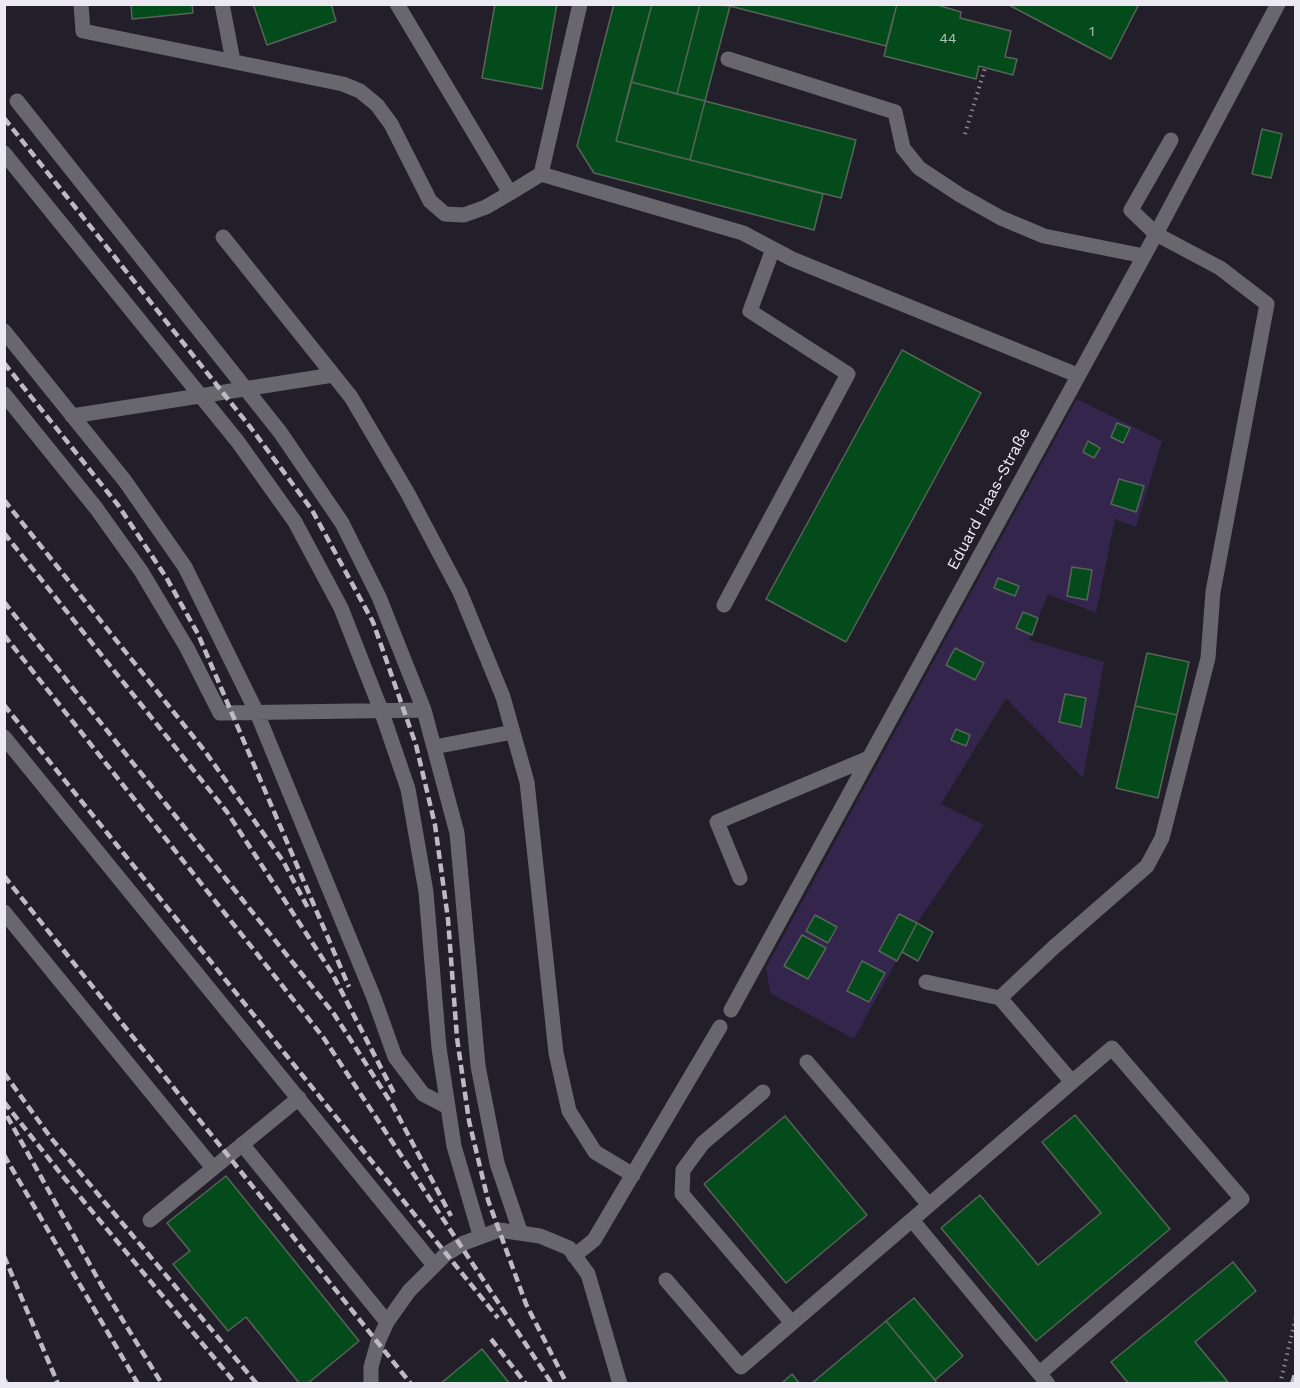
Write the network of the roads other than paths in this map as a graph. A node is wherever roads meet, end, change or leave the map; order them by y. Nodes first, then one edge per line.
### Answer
1 (81, 4) edge
2 (222, 4) edge
3 (398, 4) edge
4 (580, 4) edge
5 (1278, 4) edge
6 (729, 59) dead end
7 (233, 61) junction
8 (17, 101) dead end
9 (1171, 140) dead end
10 (4, 153) edge
11 (541, 174) junction
12 (510, 193) junction
13 (1156, 234) junction
14 (223, 237) dead end
15 (773, 249) junction
16 (1144, 256) junction
17 (4, 331) edge
18 (333, 375) junction
19 (1077, 375) junction
20 (246, 389) junction
21 (4, 394) edge
22 (201, 396) junction
23 (72, 416) junction
24 (724, 605) dead end
25 (381, 710) junction
26 (424, 710) junction
27 (257, 713) junction
28 (513, 732) junction
29 (4, 737) edge
30 (434, 747) junction
31 (869, 759) junction
32 (740, 878) dead end
33 (4, 912) edge
34 (926, 982) dead end
35 (1000, 998) junction
36 (731, 1010) dead end
37 (720, 1027) dead end
38 (807, 1062) dead end
39 (1072, 1082) junction
40 (762, 1092) dead end
41 (299, 1098) junction
42 (448, 1107) junction
43 (242, 1144) junction
44 (213, 1168) junction
45 (633, 1175) junction
46 (929, 1205) junction
47 (150, 1220) dead end
48 (912, 1220) junction
49 (520, 1231) junction
50 (480, 1235) junction
51 (574, 1256) junction
52 (433, 1264) junction
53 (666, 1280) dead end
54 (387, 1322) junction
55 (792, 1323) junction
56 (1044, 1378) edge
57 (371, 1383) edge
58 (620, 1383) edge

1 - 7 street
2 - 7 street
3 - 12 street
4 - 11 street
5 - 13 street, Eduard Haas-Straße
6 - 16 street
7 - 12 street
8 - 20 street
9 - 13 street
10 - 22 street
11 - 12 street
11 - 15 street
13 - 16 street, Eduard Haas-Straße
13 - 35 street
14 - 18 street
15 - 19 street
15 - 24 street
16 - 19 street, Eduard Haas-Straße
17 - 23 street
18 - 20 street
18 - 28 street
19 - 31 street, Eduard Haas-Straße
20 - 22 street
20 - 26 street
21 - 27 street
22 - 23 street
22 - 25 street
23 - 27 street
25 - 26 street
25 - 27 street
25 - 42 street
26 - 30 street
27 - 42 street
28 - 30 street
28 - 45 street
29 - 41 street
30 - 49 street
31 - 32 street
31 - 36 street, Eduard Haas-Straße
33 - 44 street
34 - 35 street
35 - 39 street
37 - 45 street
38 - 46 street
39 - 46 street
39 - 56 street
40 - 55 street
41 - 43 street
41 - 52 street
42 - 50 street
43 - 44 street
43 - 54 street
44 - 47 street
45 - 51 street
46 - 48 street
48 - 55 street
48 - 56 street
49 - 50 street
49 - 51 street
50 - 52 street
51 - 58 street
52 - 54 street
53 - 55 street
54 - 57 street

